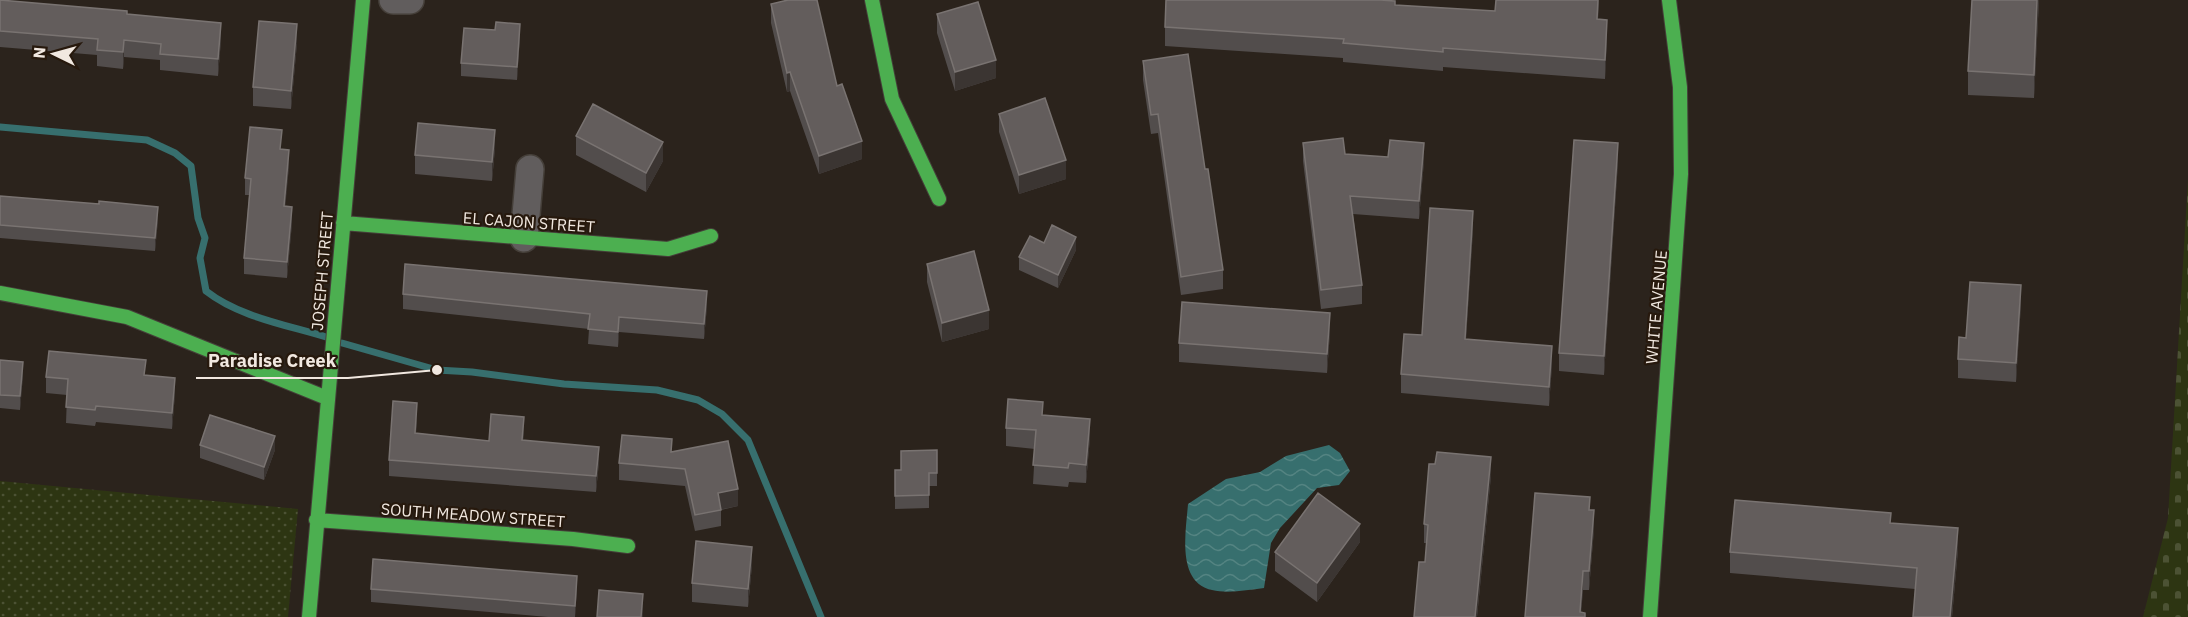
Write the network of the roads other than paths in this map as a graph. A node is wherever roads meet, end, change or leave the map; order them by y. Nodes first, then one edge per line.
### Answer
1 (363, 0) edge
2 (393, 0) edge
3 (410, 0) edge
4 (872, 0) edge
5 (1669, 0) edge
6 (530, 169) dead end
7 (939, 199) dead end
8 (343, 223) junction
9 (711, 236) dead end
10 (524, 238) junction
11 (0, 293) edge
12 (327, 398) junction
13 (316, 520) junction
14 (628, 546) dead end
15 (309, 617) edge
16 (1650, 617) edge

1 - 8 street, JOSEPH STREET
2 - 3 street
4 - 7 street
5 - 16 street, WHITE AVENUE
6 - 10 street
8 - 10 street, EL CAJON STREET
8 - 12 street, JOSEPH STREET
9 - 10 street, EL CAJON STREET
11 - 12 street
12 - 13 street, JOSEPH STREET
13 - 14 street, SOUTH MEADOW STREET
13 - 15 street, JOSEPH STREET

